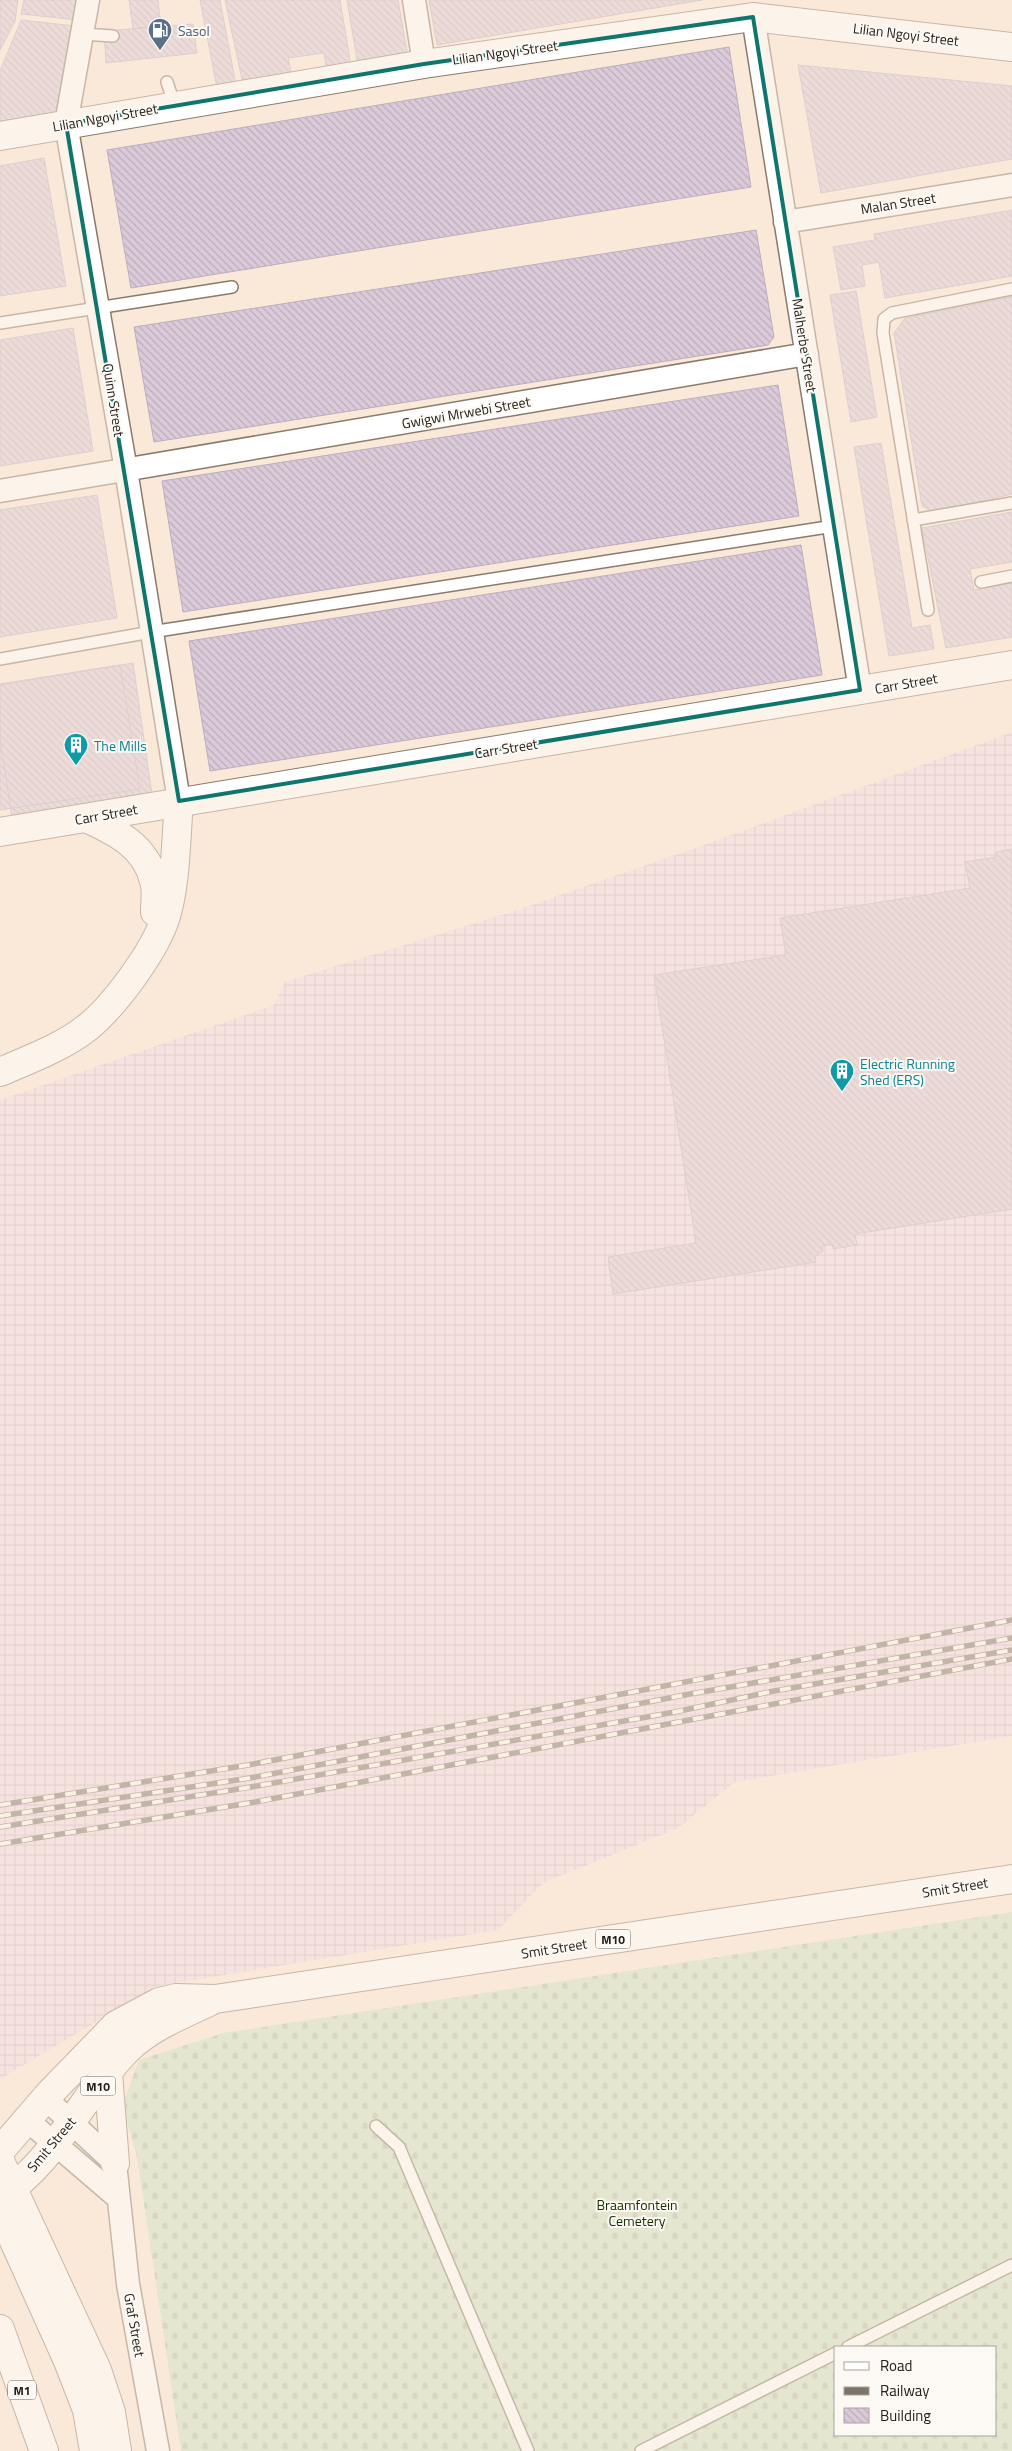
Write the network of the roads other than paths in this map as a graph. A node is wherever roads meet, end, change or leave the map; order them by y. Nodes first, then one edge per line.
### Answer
1 (88, 0) edge
2 (414, 0) edge
3 (752, 9) edge
4 (82, 34) junction
5 (113, 36) dead end
6 (1012, 47) edge
7 (424, 64) junction
8 (66, 124) junction
9 (0, 136) edge
10 (1012, 185) edge
11 (785, 222) junction
12 (232, 287) dead end
13 (1012, 289) edge
14 (98, 308) junction
15 (0, 323) edge
16 (807, 354) junction
17 (126, 470) junction
18 (0, 491) edge
19 (1012, 503) edge
20 (912, 520) junction
21 (834, 526) junction
22 (1012, 576) edge
23 (981, 582) dead end
24 (928, 610) dead end
25 (151, 632) junction
26 (0, 659) edge
27 (1012, 665) edge
28 (860, 690) junction
29 (179, 801) junction
30 (86, 818) junction
31 (0, 832) edge
32 (156, 938) junction
33 (0, 1072) edge
34 (1012, 1879) edge
35 (215, 2000) junction
36 (108, 2073) junction
37 (45, 2098) junction
38 (27, 2120) junction
39 (71, 2122) junction
40 (376, 2126) dead end
41 (54, 2143) junction
42 (0, 2151) edge
43 (0, 2161) edge
44 (115, 2163) junction
45 (117, 2198) junction
46 (5, 2205) edge
47 (1012, 2265) edge
48 (0, 2329) edge
49 (850, 2346) edge
50 (834, 2354) edge
51 (44, 2451) edge
52 (94, 2451) edge
53 (117, 2451) edge
54 (158, 2451) edge
55 (528, 2451) edge
56 (642, 2451) edge

1 - 4 street, Quinn Street
2 - 7 street
3 - 6 main road, Lilian Ngoyi Street
3 - 7 main road, Lilian Ngoyi Street
3 - 11 street, Malherbe Street
4 - 5 lane
4 - 8 street, Quinn Street
7 - 8 main road, Lilian Ngoyi Street
8 - 9 main road, Lilian Ngoyi Street
8 - 14 street, Quinn Street
10 - 11 street, Malan Street
11 - 16 street, Malherbe Street
12 - 14 lane
13 - 20 lane
14 - 15 lane
14 - 17 street, Quinn Street
16 - 17 street, Gwigwi Mrwebi Street
16 - 21 street, Malherbe Street
17 - 18 street, Gwigwi Mrwebi Street
17 - 25 street, Quinn Street
19 - 20 lane
20 - 24 lane
21 - 25 lane
21 - 28 street, Malherbe Street
22 - 23 lane
25 - 26 lane
25 - 29 street, Quinn Street
27 - 28 main road, Carr Street
28 - 29 main road, Carr Street
29 - 30 main road, Carr Street
29 - 32 main road
30 - 31 main road, Carr Street
30 - 32 main road
32 - 33 main road
34 - 35 main road, Smit Street / M10
35 - 36 main road, Smit Street / M10
35 - 37 main road, Smit Street / M10
36 - 39 main road, Smit Street / M10
36 - 44 main road
37 - 38 main road, Smit Street / M10
37 - 39 street
38 - 41 street
38 - 42 main road, Smit Street / M10
39 - 41 main road, Smit Street / M10
39 - 44 street
40 - 55 lane
41 - 45 street
41 - 46 main road, Smit Street / M10
43 - 46 main road
44 - 45 street, Graf Street
45 - 54 street, Graf Street
46 - 52 main road
46 - 53 main road
47 - 49 lane
48 - 51 main road, M1
50 - 56 lane

